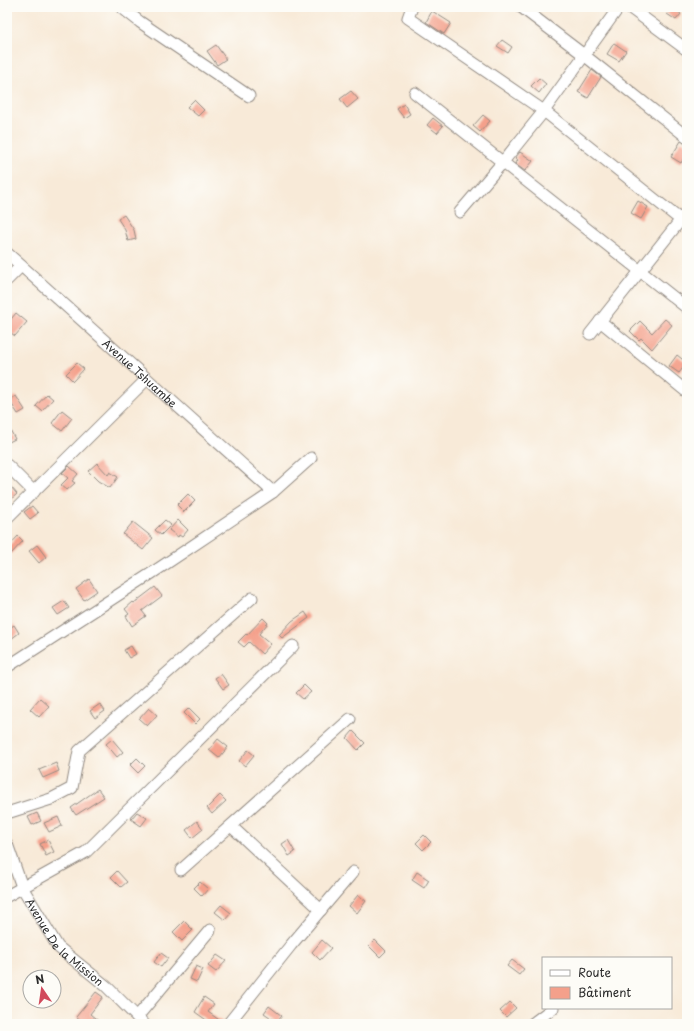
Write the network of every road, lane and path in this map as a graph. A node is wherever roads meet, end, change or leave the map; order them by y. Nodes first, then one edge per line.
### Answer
1 (122, 7) edge
2 (412, 7) edge
3 (520, 7) edge
4 (619, 7) edge
5 (629, 7) edge
6 (687, 50) edge
7 (584, 55) junction
8 (415, 93) dead end
9 (249, 96) dead end
10 (544, 111) junction
11 (687, 137) edge
12 (502, 163) junction
13 (460, 212) dead end
14 (685, 219) edge
15 (7, 253) edge
16 (21, 266) junction
17 (640, 272) junction
18 (7, 280) edge
19 (687, 308) edge
20 (600, 321) junction
21 (590, 334) dead end
22 (147, 379) junction
23 (687, 392) edge
24 (311, 458) dead end
25 (7, 465) edge
26 (34, 492) junction
27 (273, 492) junction
28 (7, 518) edge
29 (252, 598) dead end
30 (293, 646) dead end
31 (7, 667) edge
32 (350, 719) dead end
33 (7, 813) edge
34 (231, 826) junction
35 (7, 844) edge
36 (181, 870) dead end
37 (353, 872) dead end
38 (22, 887) junction
39 (7, 896) edge
40 (321, 910) junction
41 (210, 930) dead end
42 (552, 1009) edge
43 (141, 1020) edge
44 (228, 1024) edge
45 (532, 1024) edge

1 - 9 street
2 - 10 street
3 - 7 street
4 - 7 street
5 - 6 street
7 - 10 street
7 - 11 street
8 - 12 street
10 - 12 street
10 - 14 street
12 - 13 street
12 - 17 street
14 - 17 street
15 - 16 street, Avenue Tshuambe
16 - 18 street
16 - 22 street, Avenue Tshuambe
17 - 19 street
17 - 20 street
20 - 21 street
20 - 23 street
22 - 26 street
22 - 27 street, Avenue Tshuambe
24 - 27 street
25 - 26 street
26 - 28 street
27 - 31 street
29 - 33 street
30 - 38 street
32 - 34 street
34 - 36 street
34 - 40 street
35 - 38 street, Avenue De la Mission
37 - 40 street
38 - 39 street
38 - 43 street, Avenue De la Mission
40 - 44 street
41 - 43 street
42 - 45 street

